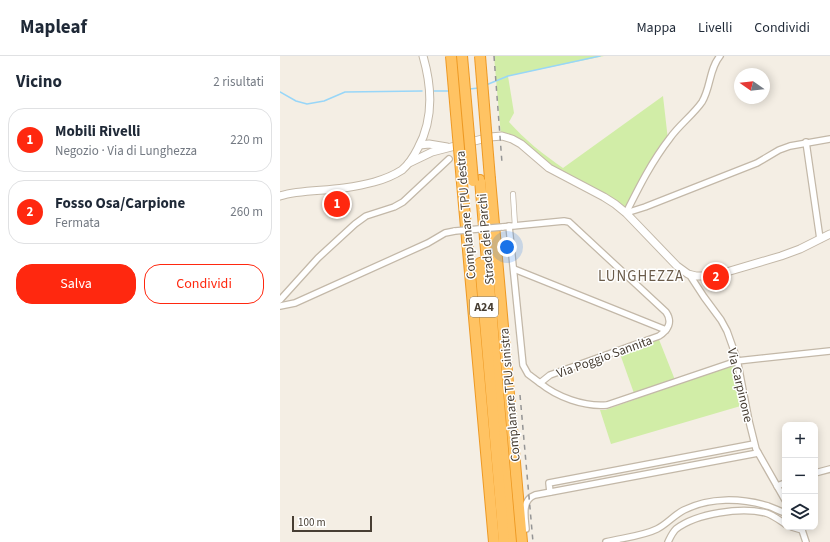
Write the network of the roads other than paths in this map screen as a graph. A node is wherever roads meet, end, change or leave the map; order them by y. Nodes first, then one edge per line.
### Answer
1 (423, 56) edge
2 (451, 56) edge
3 (462, 56) edge
4 (469, 56) edge
5 (480, 56) edge
6 (720, 56) edge
7 (427, 129) junction
8 (830, 139) edge
9 (806, 142) junction
10 (420, 145) junction
11 (436, 145) junction
12 (449, 147) junction
13 (432, 152) junction
14 (449, 159) dead end
15 (409, 163) junction
16 (476, 181) junction
17 (513, 194) dead end
18 (280, 196) edge
19 (626, 213) junction
20 (512, 226) junction
21 (830, 234) edge
22 (820, 239) junction
23 (514, 269) junction
24 (690, 274) junction
25 (280, 300) edge
26 (280, 306) edge
27 (666, 330) junction
28 (830, 351) edge
29 (737, 361) junction
30 (540, 383) junction
31 (498, 432) junction
32 (754, 444) junction
33 (758, 454) junction
34 (830, 469) edge
35 (818, 472) edge
36 (782, 484) edge
37 (777, 486) junction
38 (550, 492) junction
39 (782, 495) edge
40 (782, 512) edge
41 (782, 522) edge
42 (803, 530) edge
43 (494, 542) edge
44 (504, 542) edge
45 (512, 542) edge
46 (522, 542) edge
47 (526, 542) edge
48 (606, 542) edge
49 (668, 542) edge
50 (806, 542) edge

1 - 7 street
2 - 31 highway, Complanare TPU destra, bridge
3 - 16 highway, Strada dei Parchi / A24, bridge
4 - 16 highway, Strada dei Parchi / A24
5 - 31 highway, Complanare TPU sinistra, bridge
6 - 19 street
7 - 10 street
7 - 11 street
8 - 9 street
9 - 19 street
9 - 22 street
10 - 11 street
10 - 13 street
10 - 15 street
11 - 12 street
12 - 13 street
12 - 19 street
13 - 15 street
14 - 25 street
15 - 18 street
16 - 31 highway, Strada dei Parchi / A24
17 - 20 street
19 - 24 street
20 - 23 street
20 - 26 street, Via Poggio Sannita, bridge
20 - 27 street, Via Poggio Sannita
21 - 22 street
22 - 24 street
23 - 27 street
23 - 30 street
24 - 29 street, Via Carpinone
27 - 30 street, Via Poggio Sannita
28 - 29 street
29 - 30 street, Via Poggio Sannita
29 - 32 street, Via Carpinone
31 - 43 highway, Complanare TPU destra
31 - 44 highway, Strada dei Parchi / A24
31 - 45 highway, Strada dei Parchi / A24
31 - 46 highway, Complanare TPU sinistra
32 - 33 street, Via Carpinone
32 - 38 street
33 - 37 street, Via Carpinone
33 - 38 street
34 - 35 street
36 - 37 street
37 - 39 street, Via Carpinone
38 - 47 street
40 - 48 street
41 - 49 street
42 - 50 street

